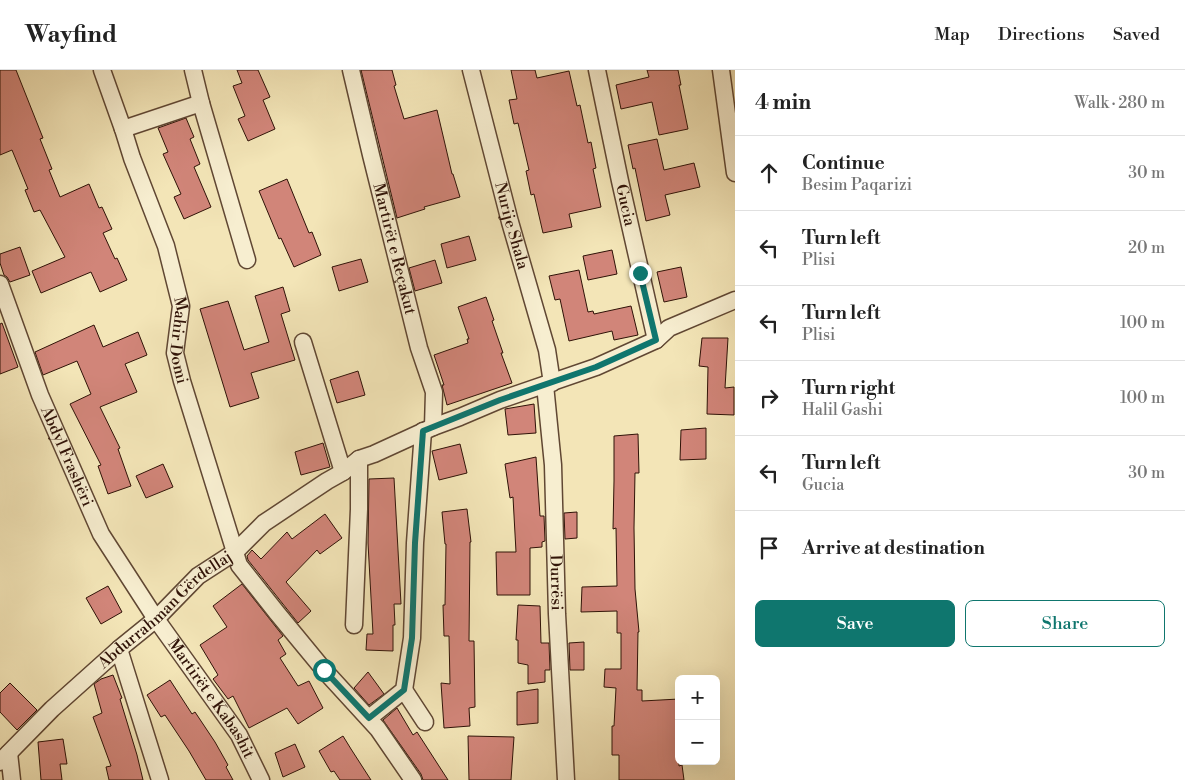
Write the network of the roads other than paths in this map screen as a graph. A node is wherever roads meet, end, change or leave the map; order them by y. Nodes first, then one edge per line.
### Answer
1 (102, 70) edge
2 (193, 70) edge
3 (351, 70) edge
4 (471, 70) edge
5 (597, 70) edge
6 (722, 70) edge
7 (201, 103) junction
8 (123, 129) junction
9 (735, 173) edge
10 (247, 260) dead end
11 (0, 284) edge
12 (735, 300) edge
13 (656, 340) junction
14 (303, 342) dead end
15 (548, 384) junction
16 (428, 429) junction
17 (359, 459) junction
18 (343, 472) junction
19 (235, 552) junction
20 (156, 619) junction
21 (354, 625) dead end
22 (119, 649) junction
23 (404, 690) junction
24 (369, 718) junction
25 (425, 722) dead end
26 (4, 757) edge
27 (12, 780) edge
28 (160, 780) edge
29 (261, 780) edge
30 (413, 780) edge
31 (566, 780) edge

1 - 8 street, Mahir Domi
2 - 7 street
3 - 16 street, Martirët e Reçakut
4 - 15 street, Nurije Shala
5 - 13 street, Gucia
6 - 9 street
7 - 8 street
7 - 10 street
8 - 19 street, Mahir Domi
11 - 20 street, Abdyl Frashëri
12 - 13 street, Abdurrahman Gërdellaj
13 - 15 street, Abdurrahman Gërdellaj
14 - 18 street
15 - 16 street, Abdurrahman Gërdellaj
15 - 31 street, Durrësi
16 - 17 street, Abdurrahman Gërdellaj
16 - 23 street, Martirët e Reçakut
17 - 18 street, Abdurrahman Gërdellaj
17 - 21 street
18 - 19 street, Abdurrahman Gërdellaj
19 - 20 street, Abdurrahman Gërdellaj
19 - 24 street, Mahir Domi
20 - 22 street, Abdurrahman Gërdellaj
20 - 29 street, Martirët e Kabashit
22 - 26 street, Abdurrahman Gërdellaj
22 - 28 street
23 - 24 street
23 - 25 street
24 - 30 street, Mahir Domi
26 - 27 street

